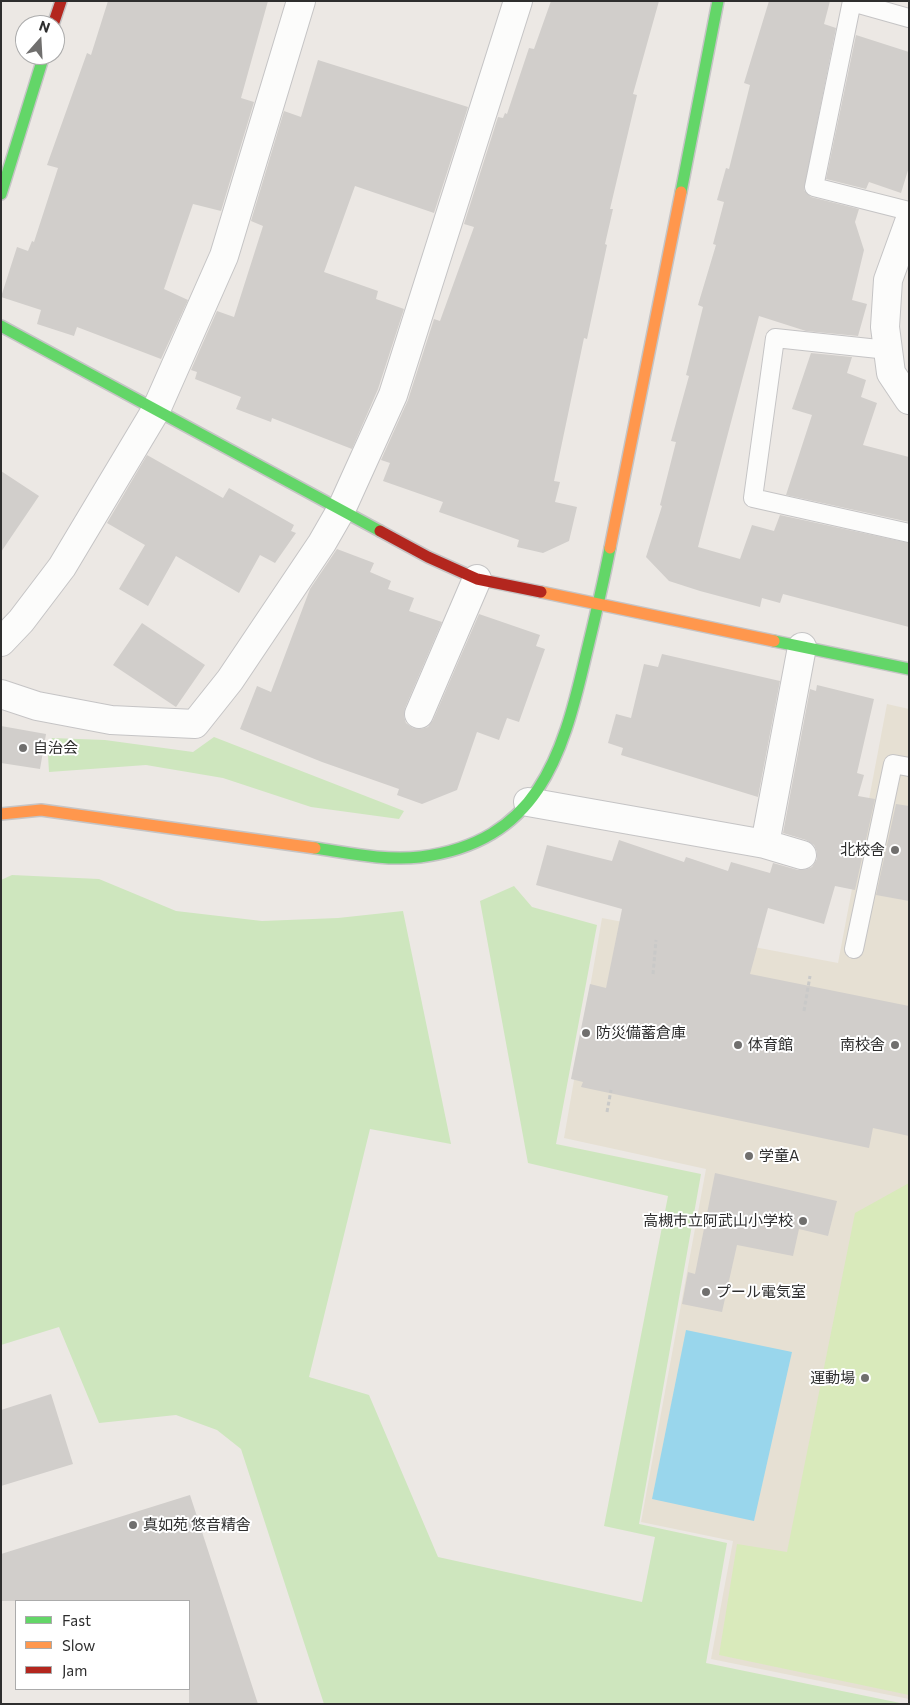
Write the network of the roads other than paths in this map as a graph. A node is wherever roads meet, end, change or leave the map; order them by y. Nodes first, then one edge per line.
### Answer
1 (61, 1) edge
2 (301, 1) edge
3 (518, 1) edge
4 (718, 1) edge
5 (852, 2) edge
6 (56, 15) edge
7 (909, 18) edge
8 (41, 65) edge
9 (1, 194) edge
10 (909, 211) edge
11 (909, 222) edge
12 (1, 326) edge
13 (888, 350) junction
14 (909, 400) edge
15 (156, 410) junction
16 (341, 510) junction
17 (909, 533) edge
18 (476, 578) junction
19 (599, 605) junction
20 (1, 642) edge
21 (802, 647) junction
22 (909, 669) edge
23 (1, 694) edge
24 (420, 714) dead end
25 (909, 767) edge
26 (528, 802) junction
27 (1, 814) edge
28 (765, 844) junction
29 (802, 855) dead end
30 (854, 949) dead end

1 - 6 street
2 - 15 street
3 - 16 street
4 - 19 street
5 - 7 lane
5 - 10 lane
8 - 9 street
11 - 13 street
12 - 15 street
13 - 14 street
13 - 17 lane
15 - 16 street
15 - 20 street
16 - 18 street
16 - 23 street
18 - 19 street
18 - 24 street
19 - 21 street
19 - 26 street
21 - 22 street
21 - 28 street
25 - 30 lane
26 - 27 street
26 - 28 street
28 - 29 street

